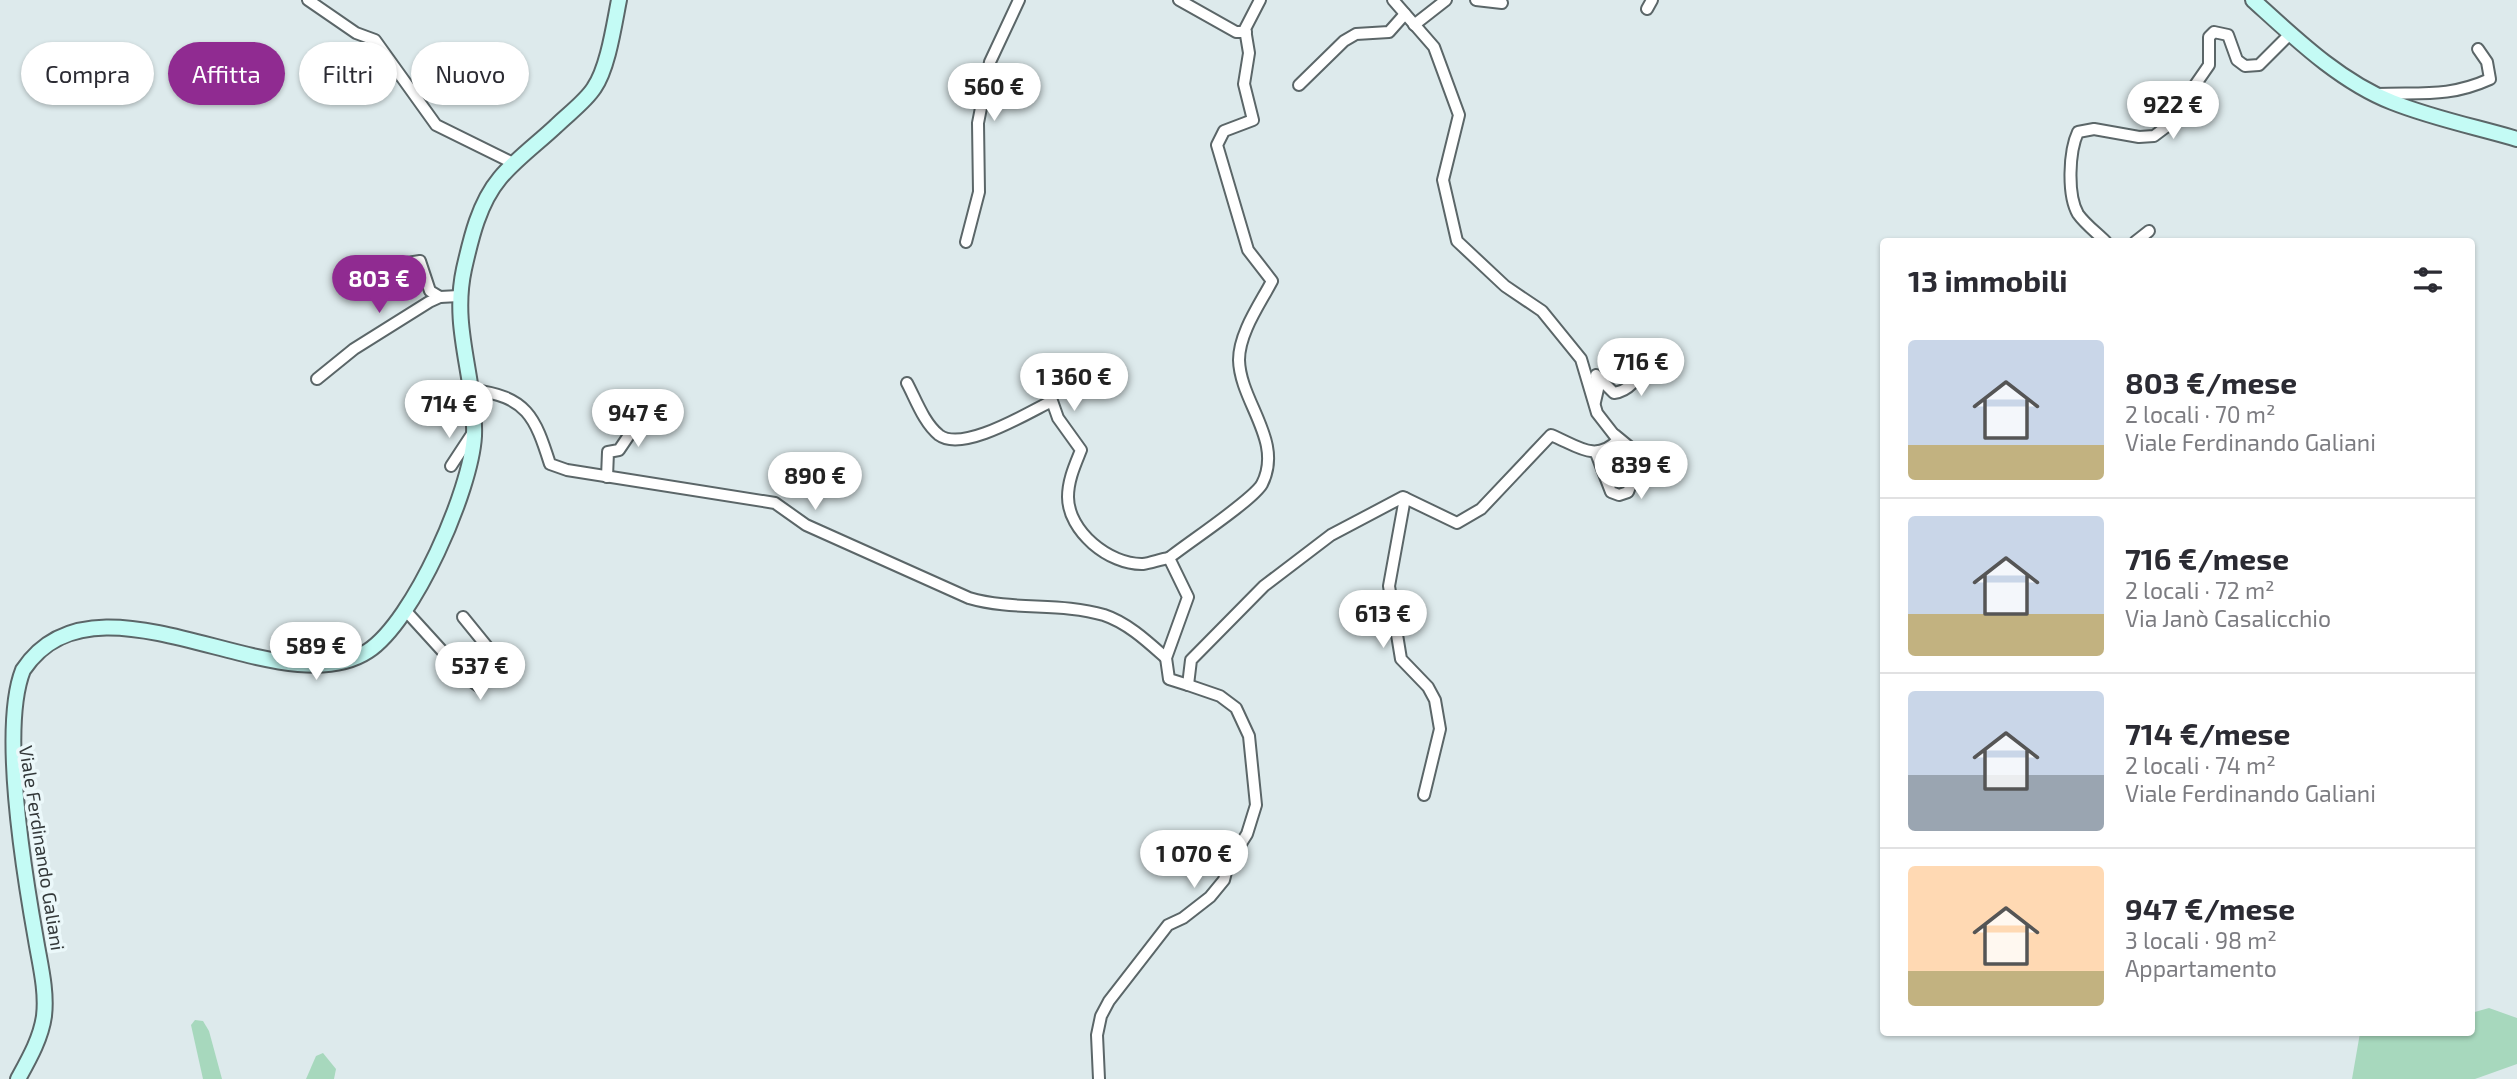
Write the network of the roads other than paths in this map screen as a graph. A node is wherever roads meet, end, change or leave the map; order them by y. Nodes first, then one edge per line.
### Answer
1 (308, 0) edge
2 (619, 0) edge
3 (1019, 0) edge
4 (1180, 0) edge
5 (1260, 0) edge
6 (1393, 0) edge
7 (1446, 0) edge
8 (1476, 0) edge
9 (2253, 0) edge
10 (1502, 3) dead end
11 (1405, 13) junction
12 (1414, 24) junction
13 (1246, 32) junction
14 (2290, 34) junction
15 (2478, 49) dead end
16 (1299, 85) dead end
17 (2376, 94) junction
18 (2517, 139) edge
19 (515, 164) junction
20 (2149, 232) dead end
21 (2102, 238) edge
22 (2141, 238) edge
23 (965, 242) dead end
24 (391, 277) dead end
25 (459, 296) junction
26 (439, 297) junction
27 (1641, 366) dead end
28 (317, 379) dead end
29 (907, 383) dead end
30 (472, 390) junction
31 (1595, 405) junction
32 (646, 410) dead end
33 (473, 431) junction
34 (1614, 434) junction
35 (1596, 453) junction
36 (452, 466) dead end
37 (607, 477) junction
38 (1405, 498) junction
39 (1170, 558) junction
40 (405, 610) junction
41 (464, 617) dead end
42 (1167, 658) junction
43 (1188, 685) junction
44 (1424, 795) dead end
45 (18, 1079) edge
46 (1099, 1079) edge

1 - 19 street
2 - 19 main road, Viale Ferdinando Galiani
3 - 23 street
4 - 13 street
5 - 13 street
6 - 11 street
7 - 12 street
8 - 10 street
9 - 14 main road
11 - 12 street
11 - 16 street
12 - 31 street
13 - 39 street
14 - 17 main road
14 - 21 street
15 - 17 street
17 - 18 main road
19 - 25 main road, Viale Ferdinando Galiani
20 - 22 street
24 - 26 street
25 - 26 street
25 - 30 main road, Viale Ferdinando Galiani
26 - 28 street
27 - 31 street
29 - 39 street
30 - 33 main road, Viale Ferdinando Galiani
30 - 37 street
31 - 34 street
32 - 37 street
33 - 36 street
33 - 40 main road, Viale Ferdinando Galiani
34 - 35 street
34 - 35 street
35 - 38 street
37 - 42 street
38 - 43 street
38 - 44 street
39 - 42 street
40 - 41 street
40 - 45 main road, Viale Ferdinando Galiani
42 - 43 street
43 - 46 street

